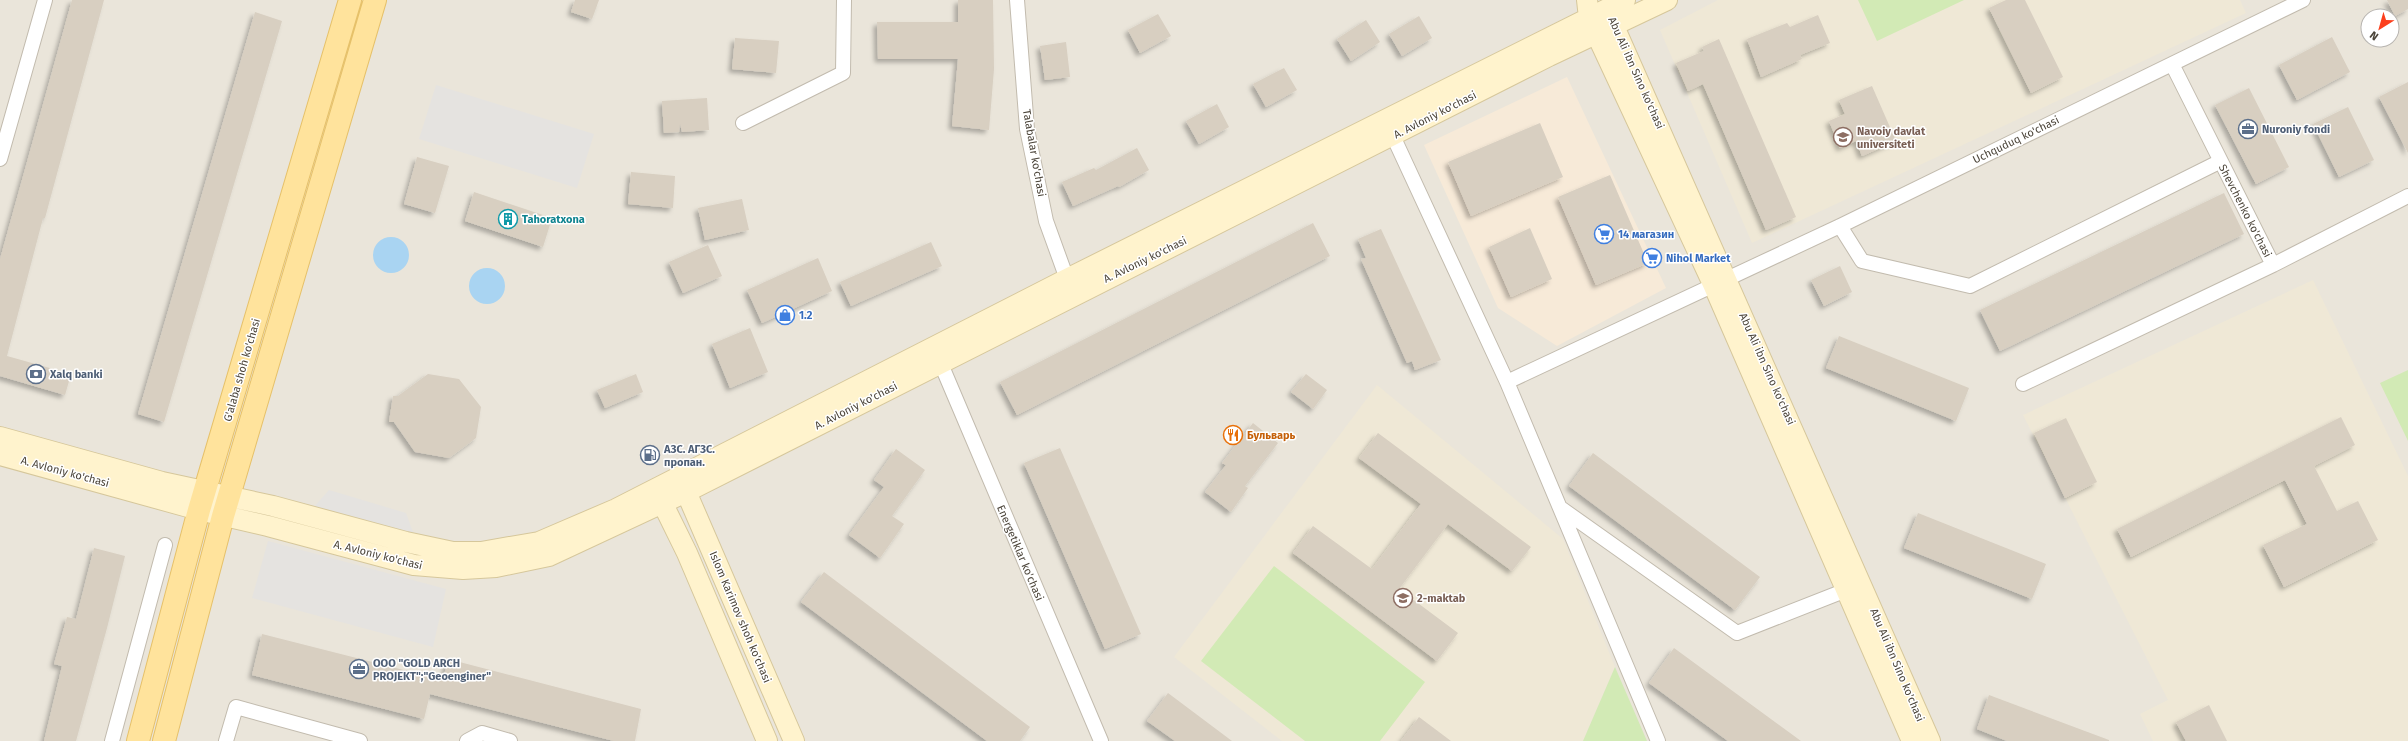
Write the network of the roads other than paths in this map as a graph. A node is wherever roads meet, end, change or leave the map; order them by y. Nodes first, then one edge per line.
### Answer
1 (44, 0) edge
2 (350, 0) edge
3 (375, 0) edge
4 (844, 0) edge
5 (1017, 0) edge
6 (1578, 0) edge
7 (1625, 0) edge
8 (2303, 0) edge
9 (1659, 4) edge
10 (1599, 15) edge
11 (1565, 40) junction
12 (1621, 62) junction
13 (2172, 64) junction
14 (743, 123) dead end
15 (1393, 136) junction
16 (0, 159) edge
17 (2219, 162) junction
18 (2408, 196) edge
19 (1840, 226) junction
20 (2273, 265) junction
21 (1067, 279) junction
22 (1720, 281) junction
23 (941, 364) junction
24 (1507, 382) junction
25 (2023, 384) dead end
26 (0, 437) edge
27 (0, 455) edge
28 (682, 484) junction
29 (659, 496) junction
30 (202, 501) junction
31 (226, 506) junction
32 (1562, 509) junction
33 (165, 545) dead end
34 (1854, 587) junction
35 (163, 646) junction
36 (137, 647) junction
37 (112, 741) edge
38 (138, 741) edge
39 (164, 741) edge
40 (226, 741) edge
41 (360, 741) edge
42 (467, 741) edge
43 (510, 741) edge
44 (766, 741) edge
45 (794, 741) edge
46 (1101, 741) edge
47 (1658, 741) edge
48 (1912, 741) edge
49 (1930, 741) edge

1 - 16 street
2 - 30 main road, G'alaba shoh ko'chasi
3 - 31 main road, G'alaba shoh ko'chasi
4 - 14 street
5 - 21 street, Talabalar ko'chasi
6 - 11 main road
7 - 10 main road, A. Avloniy ko'chasi
8 - 13 street, Uchquduq ko'chasi
9 - 10 main road, A. Avloniy ko'chasi
9 - 12 main road
10 - 11 main road, A. Avloniy ko'chasi
10 - 12 main road, Abu Ali ibn Sino ko'chasi
11 - 12 main road
11 - 15 main road, A. Avloniy ko'chasi
11 - 21 main road, A. Avloniy ko'chasi
12 - 22 main road, Abu Ali ibn Sino ko'chasi
13 - 17 street, Shevchenko ko'chasi
13 - 19 street, Uchquduq ko'chasi
15 - 23 main road, A. Avloniy ko'chasi
15 - 24 street
17 - 19 street
17 - 20 street, Shevchenko ko'chasi
18 - 20 street, Shevchenko ko'chasi
19 - 22 street, Uchquduq ko'chasi
20 - 25 street
21 - 28 main road, A. Avloniy ko'chasi
22 - 24 street, Uchquduq ko'chasi
22 - 34 main road, Abu Ali ibn Sino ko'chasi
23 - 28 main road, A. Avloniy ko'chasi
23 - 46 street, Energetiklar ko'chasi
24 - 32 street
26 - 30 main road, A. Avloniy ko'chasi
27 - 30 main road, A. Avloniy ko'chasi
28 - 29 main road, A. Avloniy ko'chasi
28 - 45 main road, Islom Karimov shoh ko'chasi
29 - 31 main road, A. Avloniy ko'chasi
29 - 44 main road
30 - 31 main road, A. Avloniy ko'chasi
30 - 35 main road, G'alaba shoh ko'chasi
31 - 39 main road, G'alaba shoh ko'chasi
32 - 34 street
32 - 47 street
33 - 36 street
34 - 48 main road, Abu Ali ibn Sino ko'chasi
34 - 49 main road, Abu Ali ibn Sino ko'chasi
35 - 36 street
35 - 38 main road, G'alaba shoh ko'chasi
36 - 37 street
40 - 41 street
42 - 43 street

